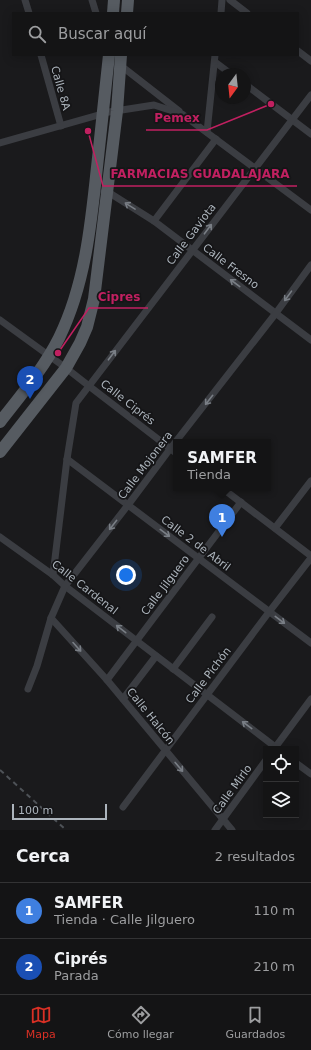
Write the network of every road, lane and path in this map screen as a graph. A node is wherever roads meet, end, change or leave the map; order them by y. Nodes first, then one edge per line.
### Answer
1 (25, 0) edge
2 (92, 0) edge
3 (114, 0) edge
4 (128, 0) edge
5 (222, 0) edge
6 (230, 0) edge
7 (29, 12) edge
8 (96, 12) edge
9 (113, 12) edge
10 (127, 12) edge
11 (220, 12) edge
12 (246, 12) edge
13 (299, 52) edge
14 (41, 56) edge
15 (109, 56) edge
16 (215, 58) edge
17 (121, 60) edge
18 (311, 61) edge
19 (225, 68) edge
20 (251, 88) edge
21 (311, 95) edge
22 (117, 111) junction
23 (103, 114) junction
24 (182, 114) junction
25 (292, 119) junction
26 (61, 126) junction
27 (207, 132) junction
28 (311, 134) edge
29 (216, 139) junction
30 (0, 143) edge
31 (255, 168) junction
32 (108, 192) junction
33 (94, 196) junction
34 (311, 210) edge
35 (154, 221) junction
36 (192, 250) junction
37 (311, 265) edge
38 (308, 274) edge
39 (276, 313) junction
40 (0, 320) edge
41 (311, 340) edge
42 (49, 356) junction
43 (66, 368) junction
44 (89, 386) junction
45 (0, 422) edge
46 (182, 439) edge
47 (173, 451) edge
48 (0, 452) edge
49 (67, 459) junction
50 (311, 481) edge
51 (226, 491) edge
52 (241, 502) junction
53 (128, 505) junction
54 (275, 528) junction
55 (0, 537) edge
56 (311, 557) edge
57 (198, 559) junction
58 (53, 575) junction
59 (65, 586) junction
60 (269, 612) junction
61 (212, 617) dead end
62 (52, 618) junction
63 (136, 641) junction
64 (311, 643) edge
65 (156, 656) junction
66 (173, 669) junction
67 (107, 680) junction
68 (28, 689) dead end
69 (206, 695) junction
70 (123, 699) junction
71 (311, 700) edge
72 (273, 746) edge
73 (277, 746) edge
74 (165, 750) junction
75 (263, 764) edge
76 (299, 765) edge
77 (311, 774) edge
78 (123, 807) dead end
79 (223, 819) junction
80 (215, 830) edge
81 (232, 830) edge

1 - 7 street
2 - 8 street
3 - 9 main road
4 - 10 main road
5 - 11 street
6 - 12 street
13 - 18 street
14 - 26 street, Calle 8A
15 - 23 main road
16 - 19 street
16 - 27 street
17 - 22 main road
17 - 24 street
20 - 25 street
21 - 25 street, Calle Gaviota
22 - 23 street
22 - 24 street
22 - 32 main road
23 - 26 street
23 - 33 main road
24 - 27 street
25 - 28 street
25 - 31 street, Calle Gaviota
26 - 30 street
27 - 29 street
29 - 31 street
29 - 35 street
31 - 34 street
36 -> 31 street, Calle Gaviota
32 - 33 street
35 -> 32 street, Calle Fresno
32 - 43 main road
33 - 42 main road
35 - 36 street, Calle Fresno
39 -> 36 street, Calle Fresno
44 -> 36 street, Calle Gaviota
37 - 38 street, Calle Mojonera
38 -> 39 street, Calle Mojonera
39 - 41 street, Calle Fresno
39 -> 46 street, Calle Mojonera
40 - 42 street, Calle Ciprés
42 - 43 street, Calle Ciprés
42 - 45 main road
43 - 44 street, Calle Ciprés
43 - 48 main road
44 - 47 street, Calle Ciprés
44 - 49 street, Calle Gaviota
47 - 53 street, Calle Mojonera
49 - 53 street, Calle 2 de Abril
49 - 58 street, Calle Gaviota
50 - 54 street
51 - 52 street
52 - 54 street
52 - 57 street, Calle Jilguero
53 -> 57 street, Calle 2 de Abril
53 -> 59 street, Calle Mojonera
54 - 56 street
55 - 58 street, Calle Cardenal
56 - 60 street, Calle Pichón
57 - 60 street, Calle 2 de Abril
57 - 63 street, Calle Jilguero
58 - 59 street, Calle Cardenal
59 - 62 street, Calle Mojonera
63 -> 59 street, Calle Cardenal
60 -> 64 street, Calle 2 de Abril
60 - 69 street, Calle Pichón
61 - 66 street
62 -> 67 street, Calle Halcón
62 - 68 street, Calle Mojonera
63 - 65 street, Calle Cardenal
63 - 67 street, Calle Jilguero
65 - 66 street, Calle Cardenal
65 - 70 street
66 - 69 street, Calle Cardenal
67 - 70 street, Calle Halcón
72 -> 69 street, Calle Cardenal
69 - 74 street, Calle Pichón
70 - 74 street, Calle Halcón
71 - 73 street
74 - 78 street, Calle Pichón
74 -> 79 street, Calle Halcón
75 - 79 street, Calle Mirlo
76 - 77 street
79 - 80 street, Calle Mirlo
79 - 81 street, Calle Halcón

